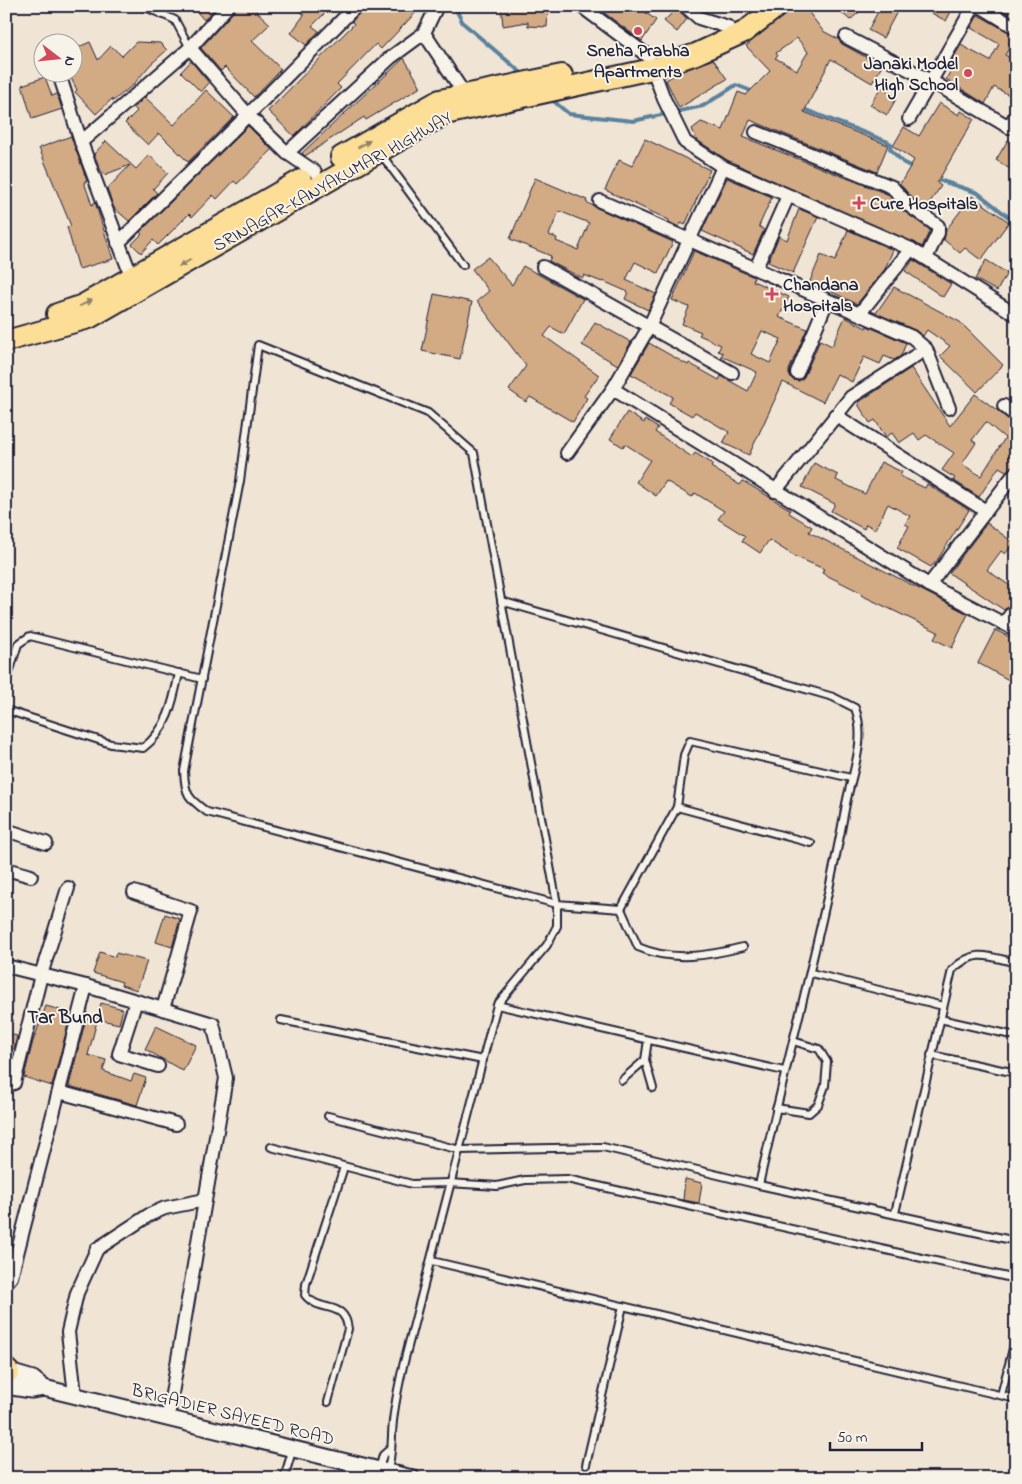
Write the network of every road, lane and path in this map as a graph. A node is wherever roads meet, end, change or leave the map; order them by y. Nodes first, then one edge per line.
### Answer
1 (143, 6) edge
2 (228, 6) edge
3 (356, 6) edge
4 (437, 6) edge
5 (580, 6) edge
6 (685, 6) edge
7 (757, 6) edge
8 (778, 6) edge
9 (974, 6) edge
10 (980, 6) edge
11 (728, 27) junction
12 (1016, 28) edge
13 (424, 33) junction
14 (846, 37) dead end
15 (190, 48) junction
16 (650, 62) junction
17 (931, 81) junction
18 (62, 82) edge
19 (510, 93) junction
20 (465, 95) junction
21 (248, 115) junction
22 (1016, 115) edge
23 (909, 119) dead end
24 (756, 132) dead end
25 (80, 142) junction
26 (379, 151) junction
27 (287, 153) junction
28 (723, 167) junction
29 (316, 172) junction
30 (788, 196) junction
31 (600, 201) dead end
32 (688, 240) junction
33 (118, 243) junction
34 (911, 249) junction
35 (926, 258) junction
36 (463, 265) dead end
37 (543, 267) dead end
38 (756, 268) junction
39 (132, 278) junction
40 (827, 301) junction
41 (860, 313) junction
42 (1016, 315) edge
43 (649, 327) junction
44 (6, 328) edge
45 (6, 341) edge
46 (926, 349) junction
47 (732, 373) dead end
48 (797, 373) dead end
49 (613, 389) junction
50 (1004, 406) dead end
51 (949, 408) dead end
52 (835, 415) junction
53 (1016, 416) edge
54 (567, 453) dead end
55 (1016, 472) edge
56 (775, 491) junction
57 (986, 511) junction
58 (929, 585) junction
59 (501, 601) junction
60 (1016, 608) edge
61 (1004, 623) junction
62 (1016, 630) edge
63 (179, 673) junction
64 (202, 679) junction
65 (6, 684) edge
66 (6, 710) edge
67 (851, 778) junction
68 (677, 807) junction
69 (6, 830) edge
70 (46, 843) dead end
71 (811, 843) dead end
72 (6, 870) edge
73 (31, 876) dead end
74 (68, 888) dead end
75 (134, 892) dead end
76 (557, 904) junction
77 (621, 909) junction
78 (743, 947) dead end
79 (1016, 963) edge
80 (6, 966) edge
81 (811, 973) junction
82 (41, 975) junction
83 (86, 986) junction
84 (136, 1001) junction
85 (497, 1004) junction
86 (943, 1006) junction
87 (164, 1009) junction
88 (940, 1019) junction
89 (281, 1020) dead end
90 (1016, 1036) edge
91 (648, 1040) junction
92 (793, 1041) junction
93 (931, 1055) junction
94 (483, 1060) junction
95 (645, 1060) junction
96 (158, 1066) dead end
97 (784, 1071) junction
98 (1016, 1073) edge
99 (622, 1080) dead end
100 (6, 1086) edge
101 (653, 1088) dead end
102 (59, 1092) junction
103 (776, 1108) junction
104 (328, 1116) dead end
105 (176, 1124) dead end
106 (271, 1146) dead end
107 (460, 1150) junction
108 (344, 1167) junction
109 (450, 1183) junction
110 (759, 1185) junction
111 (205, 1200) junction
112 (895, 1213) junction
113 (1016, 1241) edge
114 (432, 1260) junction
115 (1016, 1279) edge
116 (6, 1283) edge
117 (623, 1306) junction
118 (1016, 1337) edge
119 (7, 1375) edge
120 (75, 1395) junction
121 (1001, 1395) junction
122 (1016, 1399) edge
123 (328, 1402) dead end
124 (168, 1417) junction
125 (293, 1448) junction
126 (586, 1465) dead end
127 (383, 1470) junction
128 (361, 1471) edge
129 (232, 1478) edge
130 (252, 1478) edge
131 (284, 1478) edge
132 (412, 1478) edge

1 - 15 lane
2 - 15 street
3 - 21 street
4 - 13 street
5 - 16 street
6 - 11 street
7 - 11 highway, SRINAGAR-KANYAKUMARI HIGHWAY
8 - 16 highway, SRINAGAR-KANYAKUMARI HIGHWAY
9 - 17 street
10 - 12 street
11 - 16 highway, SRINAGAR-KANYAKUMARI HIGHWAY
13 - 20 street
13 - 27 street
14 - 17 street
15 - 21 street
15 - 25 street
16 - 19 highway, SRINAGAR-KANYAKUMARI HIGHWAY
16 - 28 street
17 - 22 street
17 - 23 street
18 - 25 street
19 - 20 highway, SRINAGAR-KANYAKUMARI HIGHWAY
19 - 26 highway, SRINAGAR-KANYAKUMARI HIGHWAY
29 -> 20 highway, SRINAGAR-KANYAKUMARI HIGHWAY
21 - 27 street
21 - 33 street
24 - 35 street
25 - 33 street
26 - 36 lane
26 -> 45 highway, SRINAGAR-KANYAKUMARI HIGHWAY
27 - 29 street
28 - 30 street
28 - 32 street
29 - 39 highway, SRINAGAR-KANYAKUMARI HIGHWAY
30 - 34 street
30 - 38 street
31 - 32 street
32 - 38 street
32 - 43 street
33 - 39 street
34 - 35 street
34 - 41 street
35 - 42 street
37 - 43 street
38 - 40 street
44 -> 39 highway, SRINAGAR-KANYAKUMARI HIGHWAY
40 - 41 street
40 - 48 street
41 - 46 street
43 - 47 street
43 - 49 street
46 - 51 street
46 - 52 street
49 - 54 street
49 - 56 street
50 - 53 street
52 - 56 street
52 - 57 street
55 - 57 street
56 - 58 street
57 - 58 street
58 - 61 street
59 - 64 lane
59 - 67 lane
59 - 76 lane
60 - 61 street
61 - 62 street
63 - 64 lane
63 - 65 lane
63 - 66 lane
64 - 76 lane
67 - 68 lane
67 - 81 lane
68 - 71 lane
68 - 77 lane
69 - 70 street
72 - 73 street
74 - 82 street
75 - 87 street
76 - 77 lane
76 - 85 lane
77 - 78 lane
79 - 86 lane
80 - 82 street
81 - 86 lane
81 - 92 lane
82 - 83 street
82 - 100 street
83 - 84 street
83 - 102 street
84 - 87 street
84 - 96 street
85 - 91 lane
85 - 94 lane
86 - 88 lane
87 - 111 street
88 - 90 lane
88 - 93 lane
89 - 94 lane
91 - 95 lane
91 - 97 lane
92 - 97 lane
92 - 103 lane
93 - 98 lane
93 - 112 lane
94 - 107 lane
95 - 99 lane
95 - 101 lane
97 - 103 lane
102 - 105 street
102 - 116 street
103 - 110 lane
104 - 107 lane
106 - 108 lane
107 - 109 lane
107 - 110 lane
108 - 109 lane
108 - 123 lane
109 - 114 lane
109 - 115 lane
110 - 112 lane
111 - 120 street
111 - 124 street
112 - 113 lane
114 - 117 lane
114 - 127 lane
117 - 121 lane
117 - 126 lane
118 - 121 lane
119 - 120 street, BRIGADIER SAYEED ROAD
120 - 124 street, BRIGADIER SAYEED ROAD
121 - 122 lane
124 - 125 street, BRIGADIER SAYEED ROAD
125 - 128 street, BRIGADIER SAYEED ROAD
125 - 131 lane
127 - 128 street, BRIGADIER SAYEED ROAD
127 - 132 street, BRIGADIER SAYEED ROAD
129 - 130 lane

